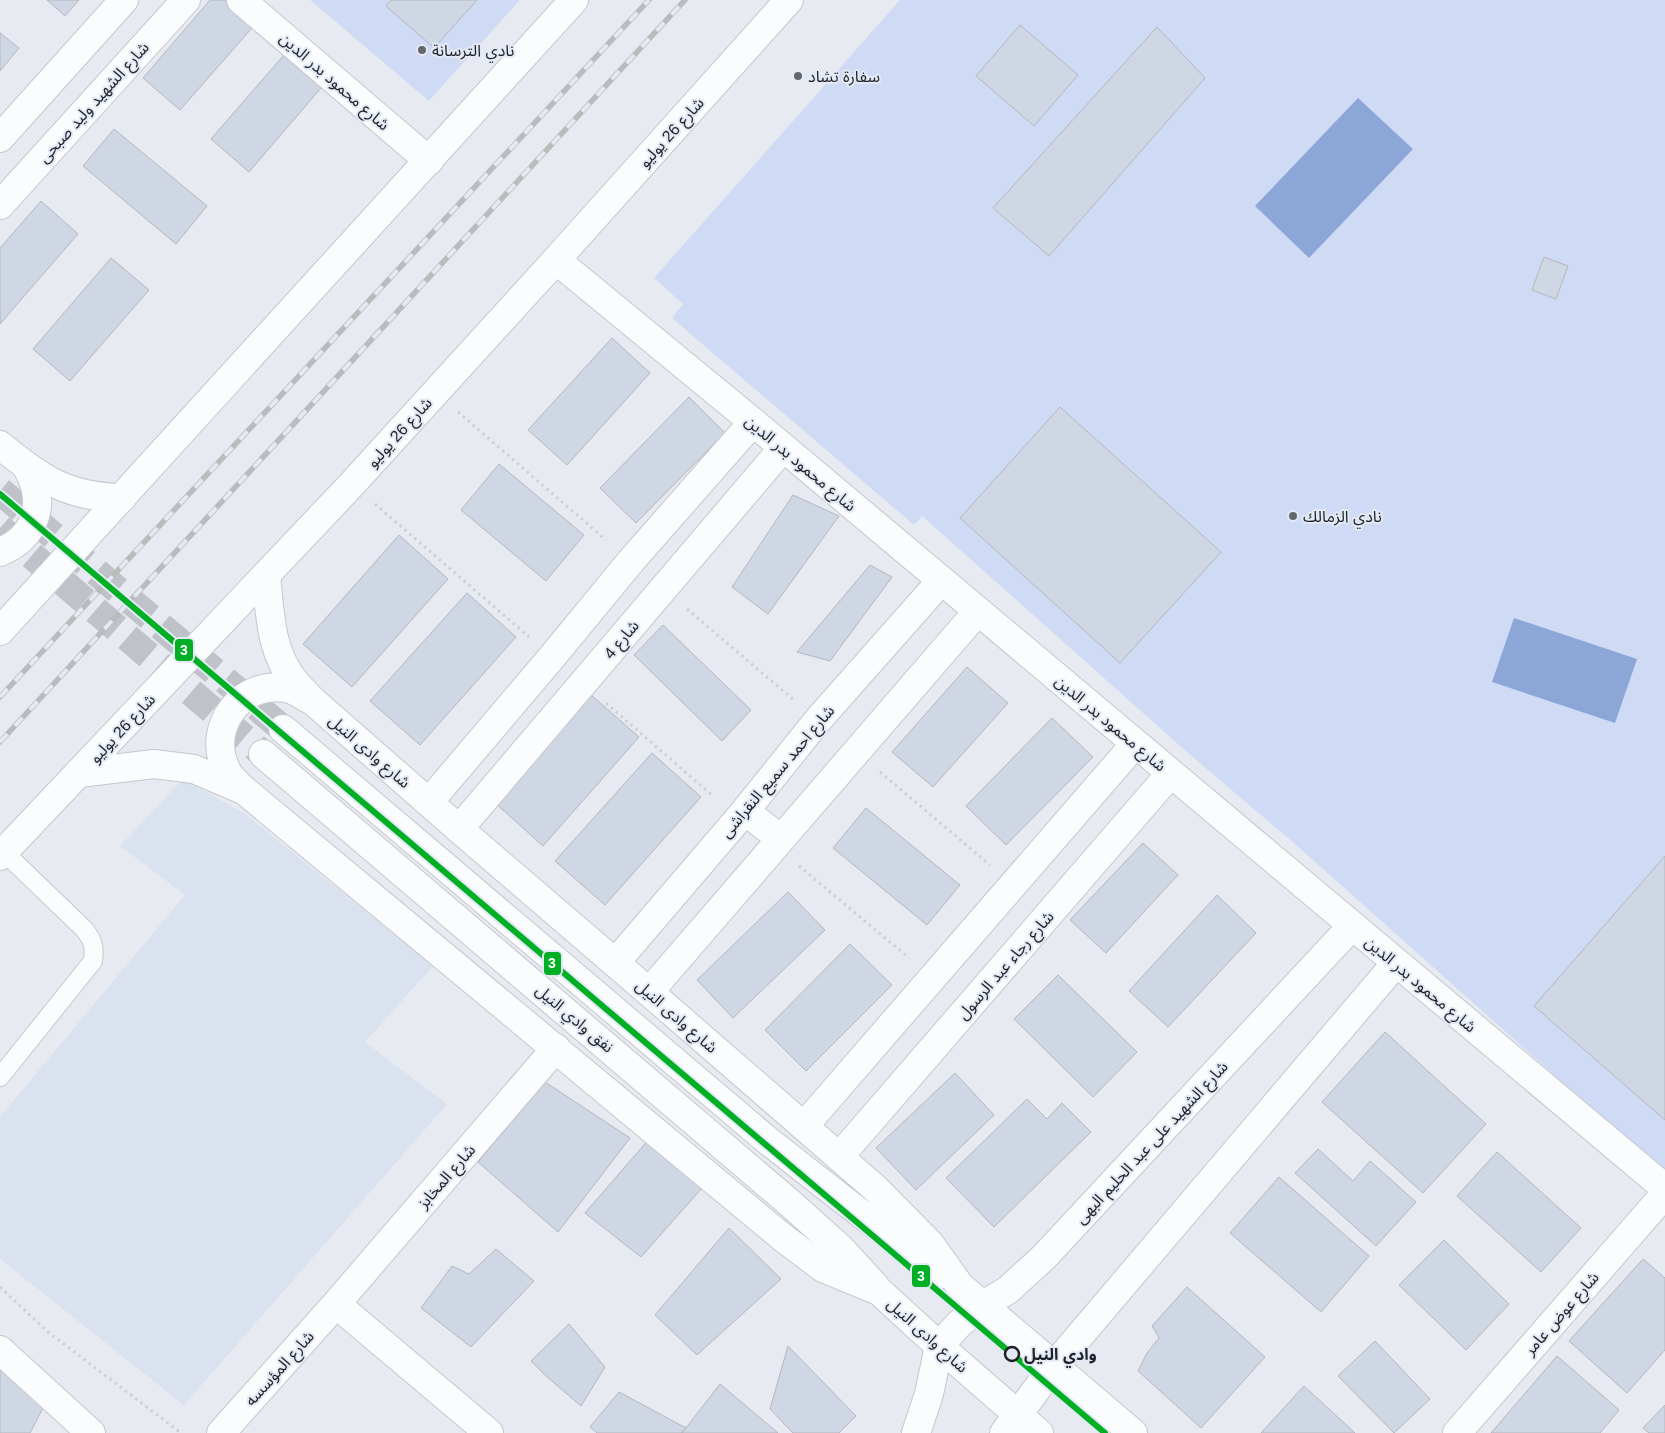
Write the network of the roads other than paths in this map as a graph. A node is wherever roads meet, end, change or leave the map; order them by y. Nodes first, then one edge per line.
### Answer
1 (124, 0) edge
2 (186, 0) edge
3 (241, 0) edge
4 (574, 0) edge
5 (789, 0) edge
6 (0, 138) edge
7 (429, 161) junction
8 (0, 205) edge
9 (556, 260) junction
10 (753, 422) junction
11 (0, 445) edge
12 (783, 448) junction
13 (26, 466) junction
14 (122, 498) junction
15 (0, 552) edge
16 (266, 575) junction
17 (941, 580) junction
18 (978, 612) junction
19 (0, 631) edge
20 (314, 702) junction
21 (283, 729) tunnel mouth
22 (1135, 744) junction
23 (263, 754) tunnel mouth
24 (79, 773) junction
25 (1170, 773) junction
26 (245, 791) junction
27 (429, 802) junction
28 (745, 811) junction
29 (459, 830) junction
30 (778, 843) junction
31 (2, 854) edge
32 (1352, 926) junction
33 (1396, 962) junction
34 (616, 963) junction
35 (649, 992) junction
36 (556, 1048) junction
37 (0, 1077) edge
38 (804, 1126) junction
39 (839, 1157) junction
40 (1665, 1188) edge
41 (1665, 1194) edge
42 (960, 1286) junction
43 (879, 1291) junction
44 (336, 1304) junction
45 (983, 1305) junction
46 (939, 1346) junction
47 (0, 1350) edge
48 (1054, 1366) junction
49 (1011, 1424) edge
50 (91, 1433) edge
51 (221, 1433) edge
52 (489, 1433) edge
53 (916, 1433) edge
54 (1039, 1433) edge
55 (1133, 1433) edge
56 (1457, 1433) edge

1 - 6 street
2 - 8 street, شارع الشهيد وليد صبحى
3 - 7 street, شارع محمود بدر الدين
4 - 7 street
5 - 9 street, شارع 26 يوليو
7 - 14 street
9 - 10 street, شارع محمود بدر الدين
9 - 16 street, شارع 26 يوليو
10 - 12 street, شارع محمود بدر الدين
10 - 27 street
11 - 13 street
12 - 17 street, شارع محمود بدر الدين
12 - 29 street, شارع 4
13 - 14 street
13 - 15 street
14 - 19 street
16 - 20 street, شارع وادى النيل
16 - 24 street, شارع 26 يوليو
17 - 18 street, شارع محمود بدر الدين
17 - 28 street, شارع احمد سميع النقراشى
18 - 22 street, شارع محمود بدر الدين
18 - 30 street
20 - 26 street
20 - 27 street, شارع وادى النيل
21 - 42 street, نفق وادي النيل
22 - 25 street, شارع محمود بدر الدين
22 - 38 street
23 - 43 street, نفق وادي النيل
24 - 26 street, شارع وادى النيل
24 - 31 street, شارع 26 يوليو
25 - 32 street, شارع محمود بدر الدين
25 - 39 street, شارع رجاء عبد الرسول
26 - 36 street, شارع وادى النيل
27 - 29 street, شارع وادى النيل
28 - 30 street
28 - 34 street, شارع احمد سميع النقراشى
29 - 34 street, شارع وادى النيل
30 - 35 street
31 - 37 lane
32 - 33 street, شارع محمود بدر الدين
32 - 45 street, شارع الشهيد على عبد الحليم البهى
33 - 40 street, شارع محمود بدر الدين
33 - 48 street
34 - 35 street, شارع وادى النيل
35 - 38 street, شارع وادى النيل
36 - 43 street, شارع وادى النيل
36 - 44 street, شارع المخابز
38 - 39 street, شارع وادى النيل
39 - 42 street, شارع وادى النيل
41 - 56 street, شارع عوض عامر
42 - 45 street, شارع وادى النيل
43 - 46 street, شارع وادى النيل
44 - 51 street, شارع المؤسسه
44 - 52 street
45 - 46 street, شارع الشهيد على عبد الحليم البهى
45 - 48 street, شارع وادى النيل
46 - 49 street, شارع وادى النيل
46 - 53 street
47 - 50 street
48 - 49 street
48 - 55 street, شارع وادى النيل
49 - 54 street, شارع وادى النيل

